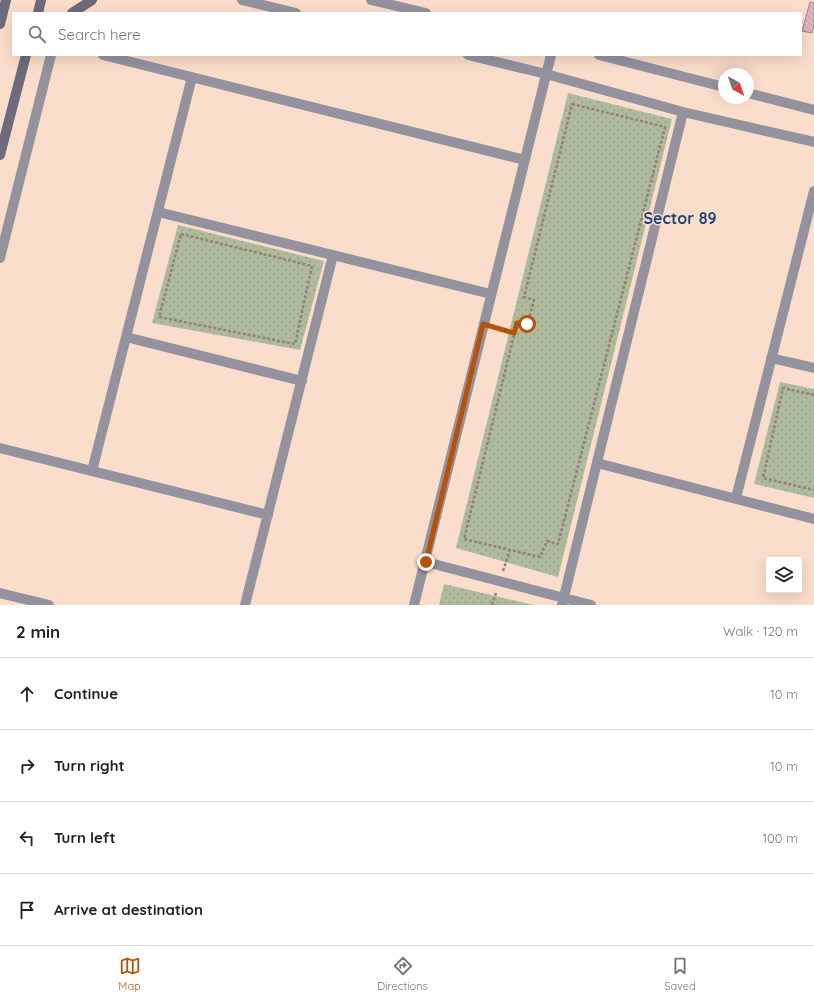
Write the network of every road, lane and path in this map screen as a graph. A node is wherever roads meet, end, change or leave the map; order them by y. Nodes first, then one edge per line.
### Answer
1 (6, 0) edge
2 (41, 0) edge
3 (92, 0) edge
4 (242, 0) edge
5 (371, 0) edge
6 (38, 12) edge
7 (74, 12) edge
8 (292, 12) edge
9 (422, 12) edge
10 (1, 18) edge
11 (26, 56) edge
12 (51, 56) edge
13 (107, 56) edge
14 (472, 56) edge
15 (551, 56) edge
16 (603, 56) edge
17 (546, 74) junction
18 (192, 77) junction
19 (718, 85) edge
20 (754, 95) edge
21 (814, 110) edge
22 (683, 112) junction
23 (814, 142) edge
24 (0, 155) edge
25 (525, 160) junction
26 (814, 191) edge
27 (158, 212) junction
28 (809, 231) edge
29 (333, 255) junction
30 (0, 258) edge
31 (312, 266) joint
32 (491, 294) junction
33 (483, 324) junction
34 (514, 333) junction
35 (126, 337) junction
36 (771, 358) junction
37 (814, 368) edge
38 (302, 381) junction
39 (814, 395) edge
40 (0, 448) edge
41 (597, 463) junction
42 (92, 471) junction
43 (814, 490) edge
44 (736, 498) junction
45 (268, 514) junction
46 (814, 519) edge
47 (426, 562) junction
48 (0, 593) edge
49 (563, 602) edge
50 (50, 605) edge
51 (245, 605) edge
52 (414, 605) edge
53 (591, 605) edge

1 - 10 street
2 - 6 street
3 - 7 street
4 - 8 street
5 - 9 street
11 - 24 street
12 - 30 street
13 - 18 street
14 - 17 street
15 - 17 street
16 - 19 street
17 - 22 street
17 - 25 street
18 - 25 street
18 - 27 street
20 - 21 street
22 - 23 street
22 - 41 street
25 - 32 street
26 - 28 street
27 - 29 street
27 - 35 street
28 - 36 street
29 - 32 street
29 - 38 street
31 - 31 path
32 - 33 street
33 - 34 path
33 - 47 street
34 - 34 path
35 - 38 street
35 - 42 street
36 - 37 street
36 - 44 street
38 - 45 street
39 - 43 path
40 - 42 street
41 - 44 street
41 - 49 street
42 - 45 street
44 - 46 street
45 - 51 street
47 - 49 street
47 - 52 street
48 - 50 street
49 - 53 street

